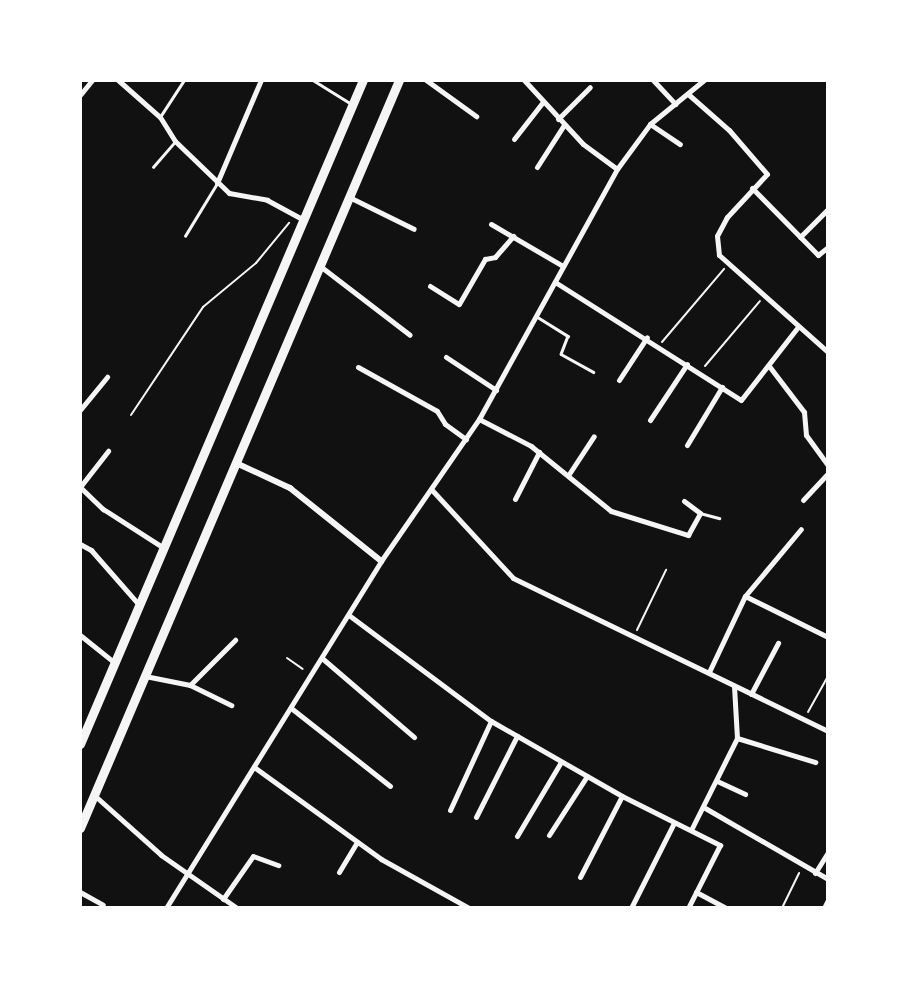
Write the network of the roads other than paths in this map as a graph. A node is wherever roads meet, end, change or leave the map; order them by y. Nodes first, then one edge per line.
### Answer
1 (92, 80) edge
2 (118, 80) edge
3 (184, 80) edge
4 (261, 80) edge
5 (313, 80) edge
6 (363, 80) edge
7 (399, 80) edge
8 (426, 80) edge
9 (524, 80) edge
10 (653, 80) edge
11 (704, 80) edge
12 (590, 87) dead end
13 (688, 94) junction
14 (80, 95) edge
15 (542, 103) junction
16 (353, 104) junction
17 (674, 104) junction
18 (475, 116) dead end
19 (160, 117) junction
20 (558, 119) junction
21 (650, 124) junction
22 (564, 125) junction
23 (514, 139) dead end
24 (175, 141) junction
25 (680, 144) dead end
26 (153, 167) dead end
27 (537, 167) dead end
28 (617, 169) junction
29 (217, 183) junction
30 (752, 188) junction
31 (349, 197) junction
32 (827, 210) edge
33 (300, 218) junction
34 (491, 224) dead end
35 (414, 229) dead end
36 (186, 236) dead end
37 (513, 236) junction
38 (800, 237) junction
39 (828, 247) edge
40 (320, 266) junction
41 (564, 266) junction
42 (555, 282) junction
43 (430, 286) dead end
44 (536, 316) junction
45 (797, 328) junction
46 (410, 335) dead end
47 (647, 337) junction
48 (828, 352) edge
49 (446, 357) dead end
50 (687, 364) junction
51 (769, 366) junction
52 (358, 367) dead end
53 (593, 372) dead end
54 (107, 377) dead end
55 (619, 380) dead end
56 (722, 387) junction
57 (496, 390) junction
58 (80, 410) edge
59 (480, 419) junction
60 (650, 420) dead end
61 (594, 436) dead end
62 (466, 439) junction
63 (687, 444) dead end
64 (108, 451) dead end
65 (539, 452) junction
66 (236, 463) junction
67 (828, 465) edge
68 (828, 473) edge
69 (569, 474) junction
70 (80, 487) edge
71 (431, 489) junction
72 (515, 499) dead end
73 (803, 500) dead end
74 (684, 501) dead end
75 (700, 513) junction
76 (719, 518) dead end
77 (801, 529) dead end
78 (80, 544) edge
79 (164, 548) junction
80 (381, 561) junction
81 (745, 596) junction
82 (139, 606) junction
83 (350, 615) junction
84 (80, 635) edge
85 (828, 636) edge
86 (235, 640) dead end
87 (778, 643) dead end
88 (323, 659) junction
89 (115, 663) junction
90 (709, 672) junction
91 (145, 676) junction
92 (190, 685) junction
93 (734, 685) junction
94 (751, 694) junction
95 (231, 705) dead end
96 (291, 708) junction
97 (491, 721) junction
98 (828, 731) edge
99 (517, 736) junction
100 (414, 737) dead end
101 (737, 738) junction
102 (80, 744) edge
103 (561, 762) junction
104 (815, 762) dead end
105 (254, 767) junction
106 (587, 776) junction
107 (717, 781) junction
108 (390, 786) dead end
109 (745, 794) dead end
110 (94, 795) junction
111 (622, 796) junction
112 (705, 808) junction
113 (450, 810) dead end
114 (476, 817) dead end
115 (674, 823) junction
116 (80, 828) edge
117 (691, 830) junction
118 (549, 835) dead end
119 (517, 836) dead end
120 (357, 842) junction
121 (828, 852) edge
122 (278, 865) dead end
123 (339, 872) dead end
124 (815, 873) junction
125 (186, 874) junction
126 (580, 877) dead end
127 (828, 879) edge
128 (80, 892) edge
129 (695, 892) junction
130 (223, 899) junction
131 (828, 900) edge
132 (103, 905) dead end
133 (166, 908) edge
134 (237, 908) edge
135 (469, 908) edge
136 (631, 908) edge
137 (688, 908) edge
138 (726, 908) edge
139 (824, 908) edge

1 - 14 street
2 - 19 street
3 - 19 lane
4 - 29 street
5 - 16 lane
6 - 16 highway
7 - 31 highway
8 - 18 street
9 - 15 street
10 - 17 street
11 - 13 street
12 - 20 street
13 - 17 street
13 - 30 street
15 - 20 street
15 - 23 street
16 - 33 highway
17 - 21 street
19 - 24 street
20 - 22 street
21 - 25 street
21 - 28 street
22 - 27 street
22 - 28 street
24 - 26 lane
24 - 29 street
28 - 41 street
29 - 33 street
29 - 36 lane
30 - 38 street
30 - 45 street
31 - 35 street
31 - 40 highway
32 - 38 street
33 - 79 highway
34 - 37 street
37 - 41 street
37 - 43 street
38 - 39 street
40 - 46 street
40 - 66 highway
41 - 42 street
42 - 44 street
42 - 47 street
44 - 53 lane
44 - 57 street
45 - 48 street
45 - 51 street
47 - 50 street
47 - 55 street
49 - 57 street
50 - 56 street
50 - 60 street
51 - 56 street
51 - 67 street
52 - 62 street
54 - 58 street
56 - 63 street
57 - 59 street
59 - 62 street
59 - 65 street
61 - 69 street
62 - 71 street
64 - 70 street
65 - 69 street
65 - 72 street
66 - 80 street
66 - 91 highway
68 - 73 street
69 - 75 street
70 - 79 street
71 - 80 street
71 - 90 street
74 - 75 street
75 - 76 lane
77 - 81 street
78 - 82 street
79 - 82 highway
80 - 83 street
81 - 85 street
81 - 90 street
82 - 89 highway
83 - 88 street
83 - 97 street
84 - 89 street
86 - 92 street
87 - 94 street
88 - 96 street
88 - 100 street
89 - 102 highway
90 - 93 street
91 - 92 street
91 - 110 highway
92 - 95 street
93 - 94 street
93 - 101 street
94 - 98 street
96 - 105 street
96 - 108 street
97 - 99 street
97 - 113 street
99 - 103 street
99 - 114 street
101 - 104 street
101 - 107 street
103 - 106 street
103 - 119 street
105 - 120 street
105 - 125 street
106 - 111 street
106 - 118 street
107 - 109 street
107 - 112 street
110 - 116 highway
110 - 125 street
111 - 115 street
111 - 126 street
112 - 117 street
112 - 124 street
115 - 117 street
115 - 136 street
117 - 129 street
120 - 123 street
120 - 135 street
121 - 124 street
122 - 130 street
124 - 127 street
125 - 130 street
125 - 133 street
128 - 132 street
129 - 137 street
129 - 138 street
130 - 134 street
131 - 139 street

